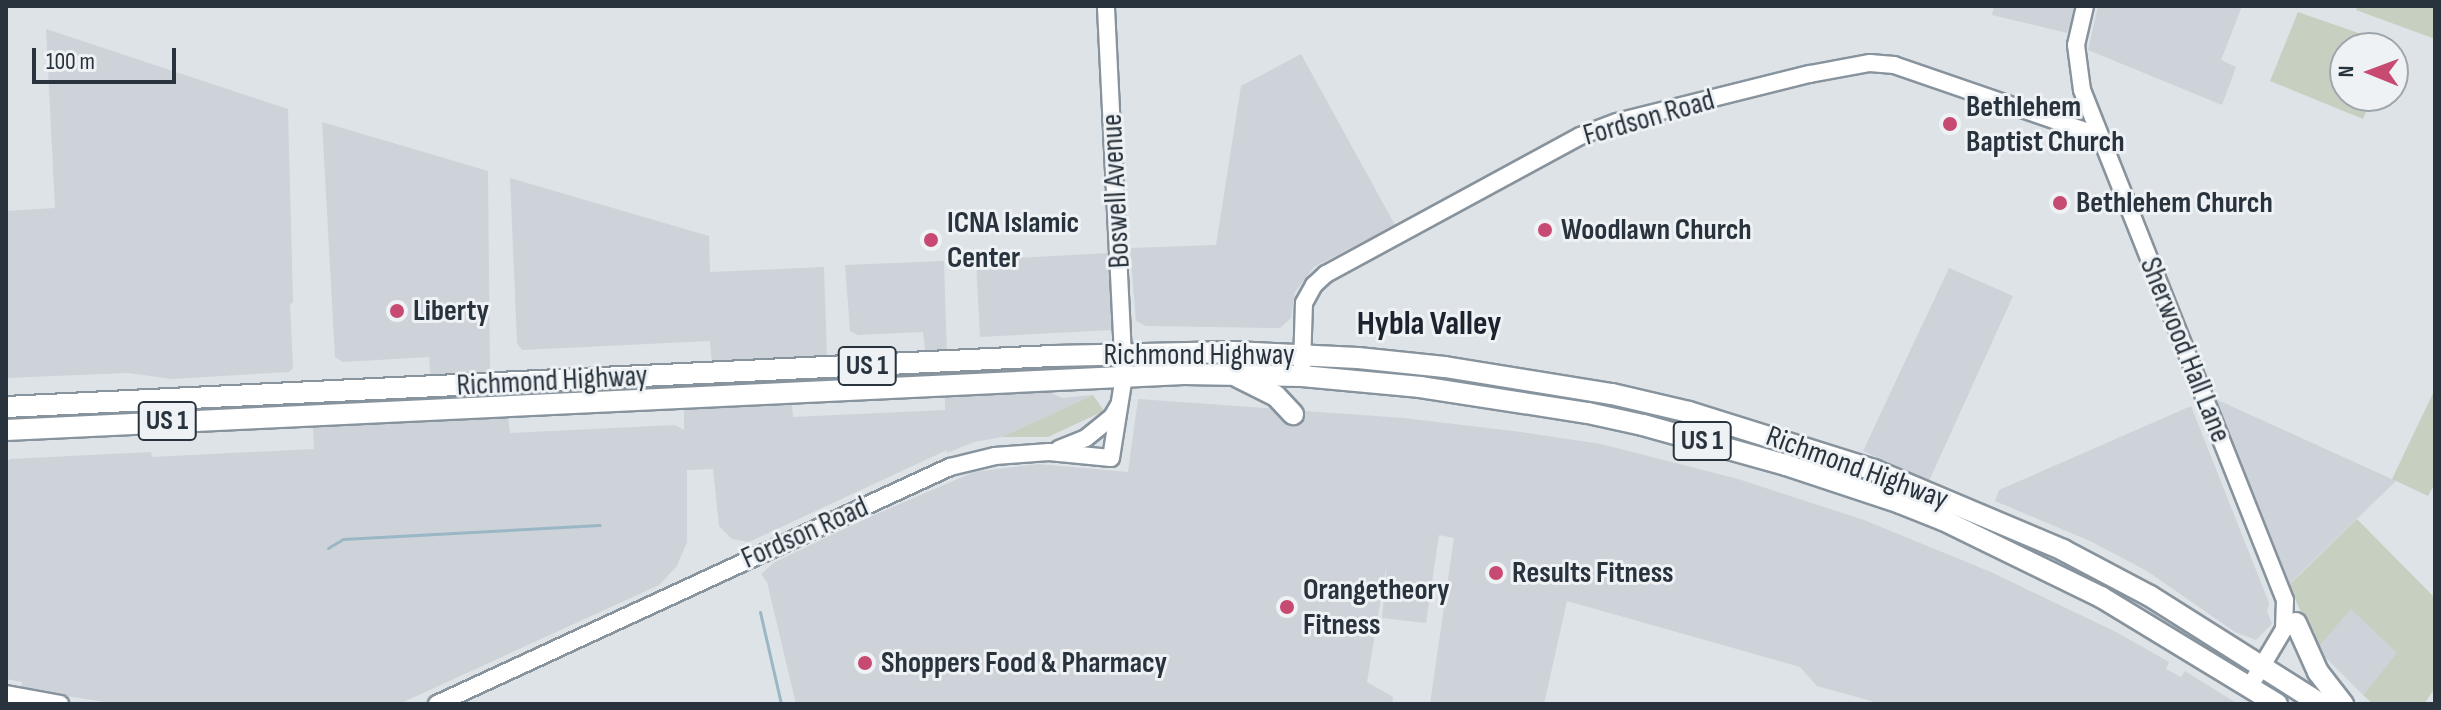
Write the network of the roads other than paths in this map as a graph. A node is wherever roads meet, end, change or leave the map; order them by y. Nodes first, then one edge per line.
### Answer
1 (1106, 6) edge
2 (2085, 6) edge
3 (2100, 136) junction
4 (1124, 354) junction
5 (1302, 354) junction
6 (1222, 373) junction
7 (1124, 376) junction
8 (1302, 376) junction
9 (1120, 404) junction
10 (6, 407) edge
11 (1293, 414) dead end
12 (6, 430) edge
13 (1049, 452) junction
14 (2285, 600) junction
15 (2296, 623) junction
16 (2268, 668) junction
17 (2254, 689) junction
18 (6, 694) edge
19 (60, 704) edge
20 (437, 704) edge
21 (2277, 704) edge
22 (2321, 704) edge
23 (2343, 704) edge

1 - 4 street, Boswell Avenue
2 - 3 street, Sherwood Hall Lane
3 - 5 street, Fordson Road
3 - 14 street, Sherwood Hall Lane
4 - 5 highway, Richmond Highway / US 1
4 - 7 street, Boswell Avenue
4 - 10 highway, Richmond Highway / US 1
5 - 8 street, Fordson Road
5 - 16 highway, Richmond Highway / US 1
6 - 7 highway, Richmond Highway / US 1
6 - 8 highway, Richmond Highway / US 1
6 - 11 highway
7 - 9 street, Fordson Road
7 - 12 highway, Richmond Highway / US 1
8 - 17 highway, Richmond Highway / US 1
9 - 13 street
9 - 13 street, Fordson Road
13 - 20 street, Fordson Road
14 - 15 street, Sherwood Hall Lane
14 - 16 street
15 - 16 street
15 - 23 highway
16 - 17 street
16 - 22 highway, Richmond Highway / US 1
17 - 21 highway, Richmond Highway / US 1
18 - 19 street

